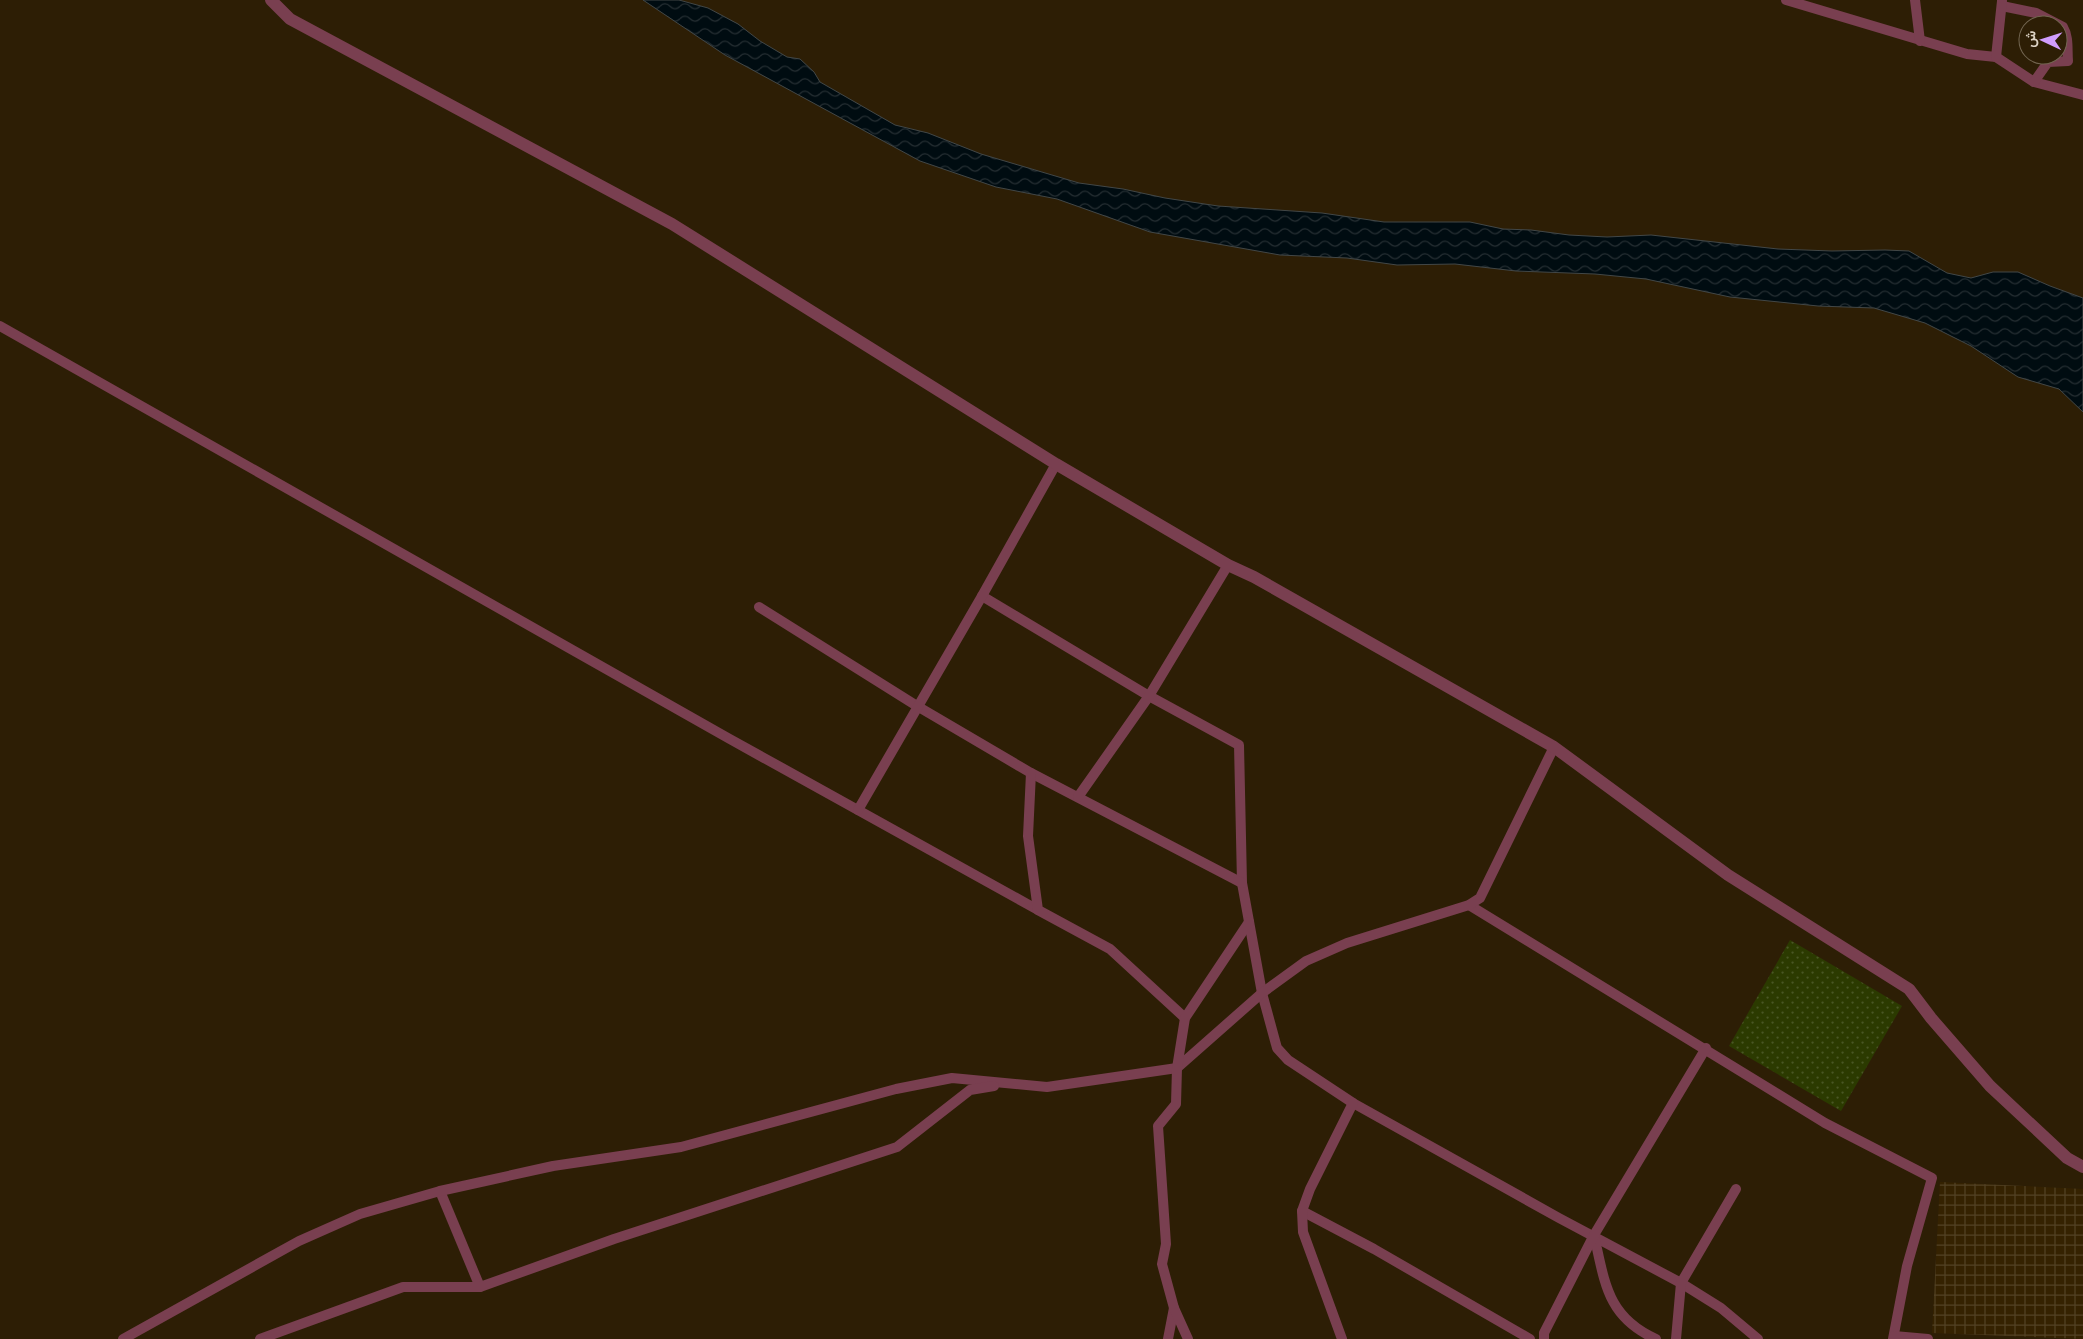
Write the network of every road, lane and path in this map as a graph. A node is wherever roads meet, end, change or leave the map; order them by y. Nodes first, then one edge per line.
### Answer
1 (271, 0) edge
2 (1915, 0) edge
3 (1791, 1) edge
4 (2002, 3) edge
5 (1920, 41) junction
6 (1996, 58) junction
7 (2034, 82) junction
8 (2083, 95) edge
9 (0, 326) edge
10 (1056, 464) junction
11 (1228, 565) junction
12 (982, 596) junction
13 (759, 607) dead end
14 (1149, 696) junction
15 (917, 706) junction
16 (1554, 747) junction
17 (1031, 773) junction
18 (1078, 797) junction
19 (858, 810) junction
20 (1242, 883) junction
21 (1469, 905) junction
22 (1038, 910) junction
23 (1249, 922) junction
24 (1262, 993) junction
25 (1185, 1018) junction
26 (1706, 1048) junction
27 (1177, 1068) junction
28 (1008, 1083) junction
29 (1353, 1104) junction
30 (2083, 1167) edge
31 (1736, 1189) dead end
32 (440, 1191) junction
33 (1302, 1211) junction
34 (1594, 1235) junction
35 (1681, 1283) junction
36 (480, 1287) junction
37 (1174, 1308) junction
38 (1893, 1338) edge
39 (122, 1339) edge
40 (260, 1339) edge
41 (1168, 1339) edge
42 (1188, 1339) edge
43 (1342, 1339) edge
44 (1530, 1339) edge
45 (1544, 1339) edge
46 (1656, 1339) edge
47 (1676, 1339) edge
48 (1758, 1339) edge
49 (1928, 1339) edge

1 - 10 street
2 - 5 street
3 - 5 street
4 - 6 street
4 - 7 street
5 - 6 street
6 - 7 street
7 - 8 street
9 - 19 street
10 - 11 street
10 - 12 street
11 - 14 street
11 - 16 street
12 - 14 street
12 - 15 street
13 - 15 street
14 - 18 street
14 - 20 street
15 - 17 street
15 - 19 street
16 - 21 street
16 - 30 street
17 - 18 street
17 - 22 street
18 - 20 street
19 - 22 street
20 - 23 street
21 - 24 street
21 - 26 street
22 - 25 street
23 - 24 street
23 - 25 street
24 - 27 street
24 - 29 street
25 - 27 street
26 - 34 street
26 - 38 street
27 - 28 street
27 - 37 street
28 - 32 street
28 - 36 street
29 - 33 street
29 - 34 street
31 - 35 street
32 - 36 street
32 - 39 street
33 - 43 street
33 - 44 street
34 - 35 street
34 - 45 street
34 - 46 street
35 - 47 street
35 - 48 street
36 - 40 street
37 - 41 street
37 - 42 street
38 - 49 street

